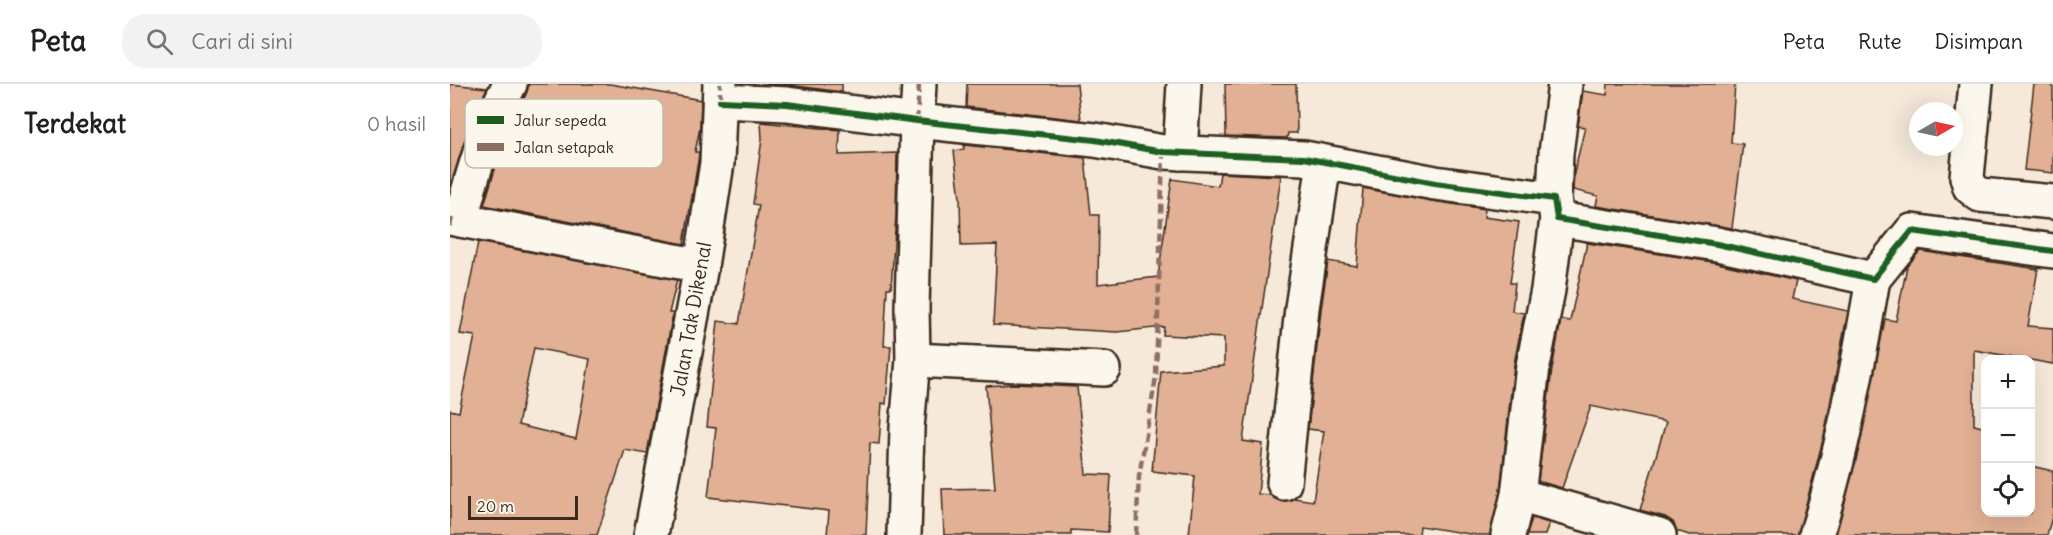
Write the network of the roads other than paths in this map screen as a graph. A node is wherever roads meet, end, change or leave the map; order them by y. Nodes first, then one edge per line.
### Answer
1 (510, 84) edge
2 (920, 84) edge
3 (1184, 84) edge
4 (1565, 84) edge
5 (1976, 84) edge
6 (720, 93) edge
7 (501, 99) edge
8 (916, 121) junction
9 (1180, 153) junction
10 (1324, 163) junction
11 (474, 168) edge
12 (2053, 202) edge
13 (1556, 209) junction
14 (453, 221) edge
15 (2053, 251) edge
16 (701, 266) junction
17 (1874, 279) junction
18 (913, 360) junction
19 (1104, 369) dead end
20 (1284, 483) dead end
21 (1518, 495) junction
22 (1608, 529) edge
23 (651, 535) edge
24 (904, 535) edge
25 (1508, 535) edge
26 (1659, 535) edge
27 (1816, 535) edge

1 - 7 street
2 - 8 street
3 - 9 street
4 - 13 street
5 - 12 street
6 - 8 street
6 - 16 street, Jalan Tak Dikenal
8 - 9 street
8 - 18 street
9 - 10 street
10 - 13 street
10 - 20 street
11 - 14 street
13 - 17 street
13 - 21 street
14 - 16 street
15 - 17 street
16 - 23 street, Jalan Tak Dikenal
17 - 27 street
18 - 19 street
18 - 24 street
21 - 22 street
21 - 25 street
22 - 26 street

